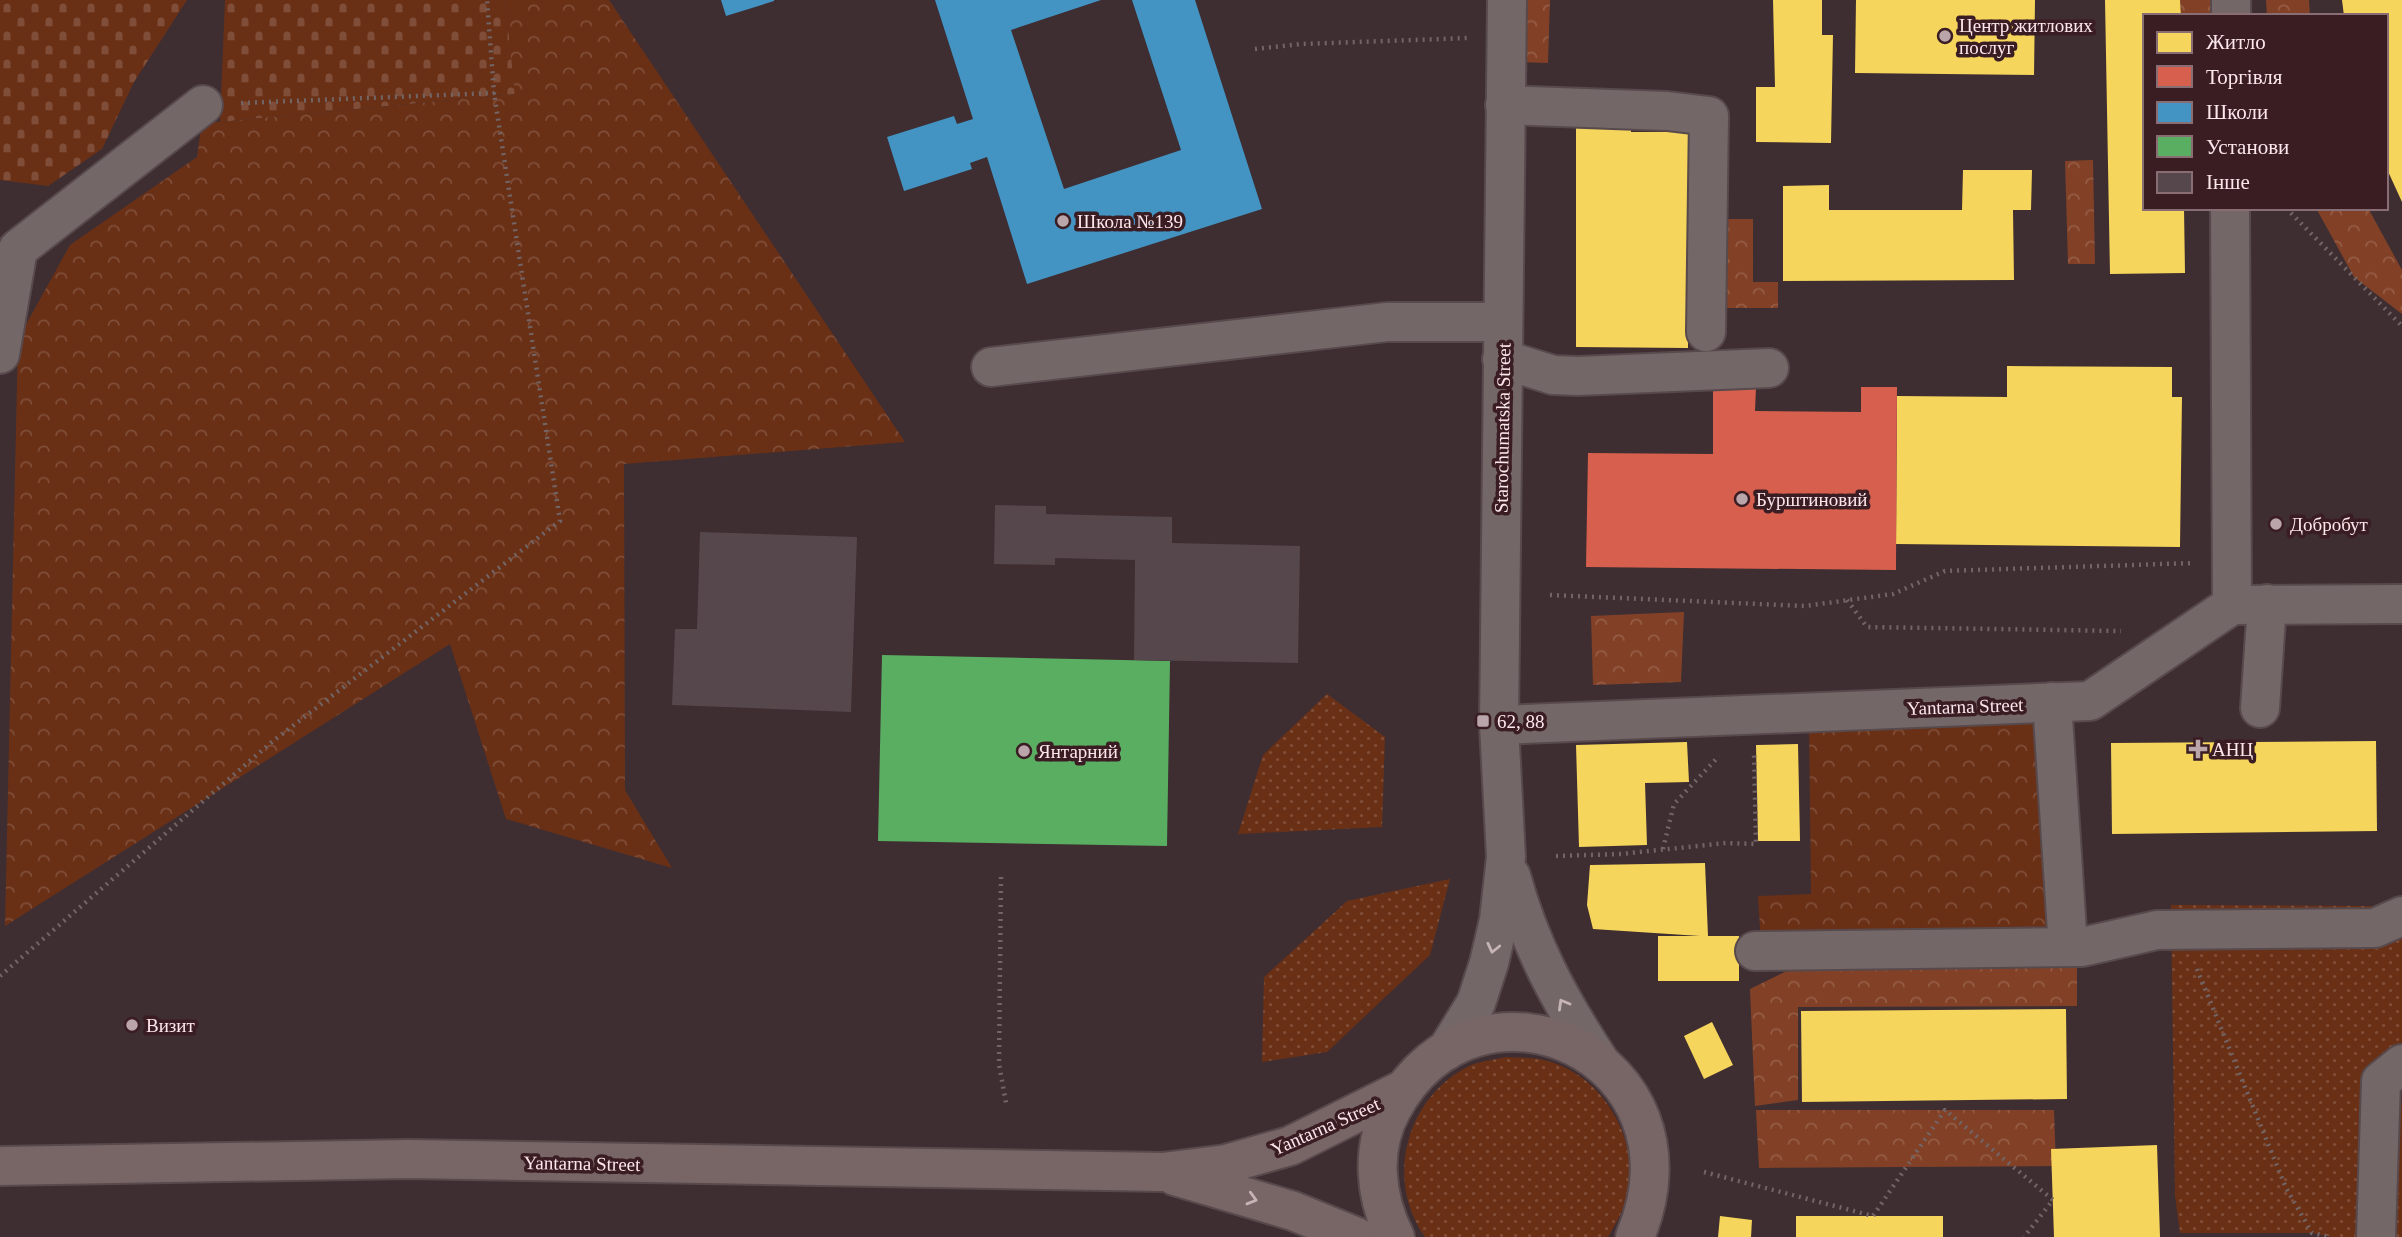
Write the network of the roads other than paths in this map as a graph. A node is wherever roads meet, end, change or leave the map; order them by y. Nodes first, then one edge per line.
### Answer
1 (1507, 0) edge
2 (203, 105) road end
3 (1505, 105) junction
4 (2230, 210) edge
5 (1503, 322) junction
6 (1706, 332) dead end
7 (0, 354) edge
8 (1502, 359) junction
9 (991, 367) dead end
10 (1769, 368) dead end
11 (2402, 604) edge
12 (2249, 605) junction
13 (2052, 702) junction
14 (2260, 708) dead end
15 (1499, 725) junction
16 (1506, 857) junction
17 (2393, 929) edge
18 (2068, 947) junction
19 (1755, 951) dead end
20 (1447, 1050) junction
21 (1600, 1062) junction
22 (2402, 1064) edge
23 (1402, 1090) junction
24 (0, 1166) edge
25 (1163, 1172) junction
26 (1642, 1229) edge
27 (1357, 1237) edge
28 (1395, 1237) edge
29 (2376, 1237) edge

1 - 3 street, Starochumatska Street
2 - 7 street
3 - 5 street, Starochumatska Street
3 - 6 street
4 - 12 street
5 - 8 street, Starochumatska Street
5 - 9 street
8 - 10 street
8 - 15 street, Starochumatska Street
11 - 12 street
12 - 13 street, Yantarna Street
12 - 14 street
13 - 15 street, Yantarna Street
13 - 18 street
15 - 16 street, Starochumatska Street
16 -> 20 street, Starochumatska Street
21 -> 16 street, Starochumatska Street
17 - 18 street
18 - 19 street
20 - 21 main road, Starochumatska Street
20 - 23 main road, Starochumatska Street
21 - 26 main road, Starochumatska Street
22 - 29 street
23 - 25 main road, Yantarna Street
23 - 28 main road, Starochumatska Street
24 - 25 main road, Yantarna Street
25 -> 27 main road, Yantarna Street

